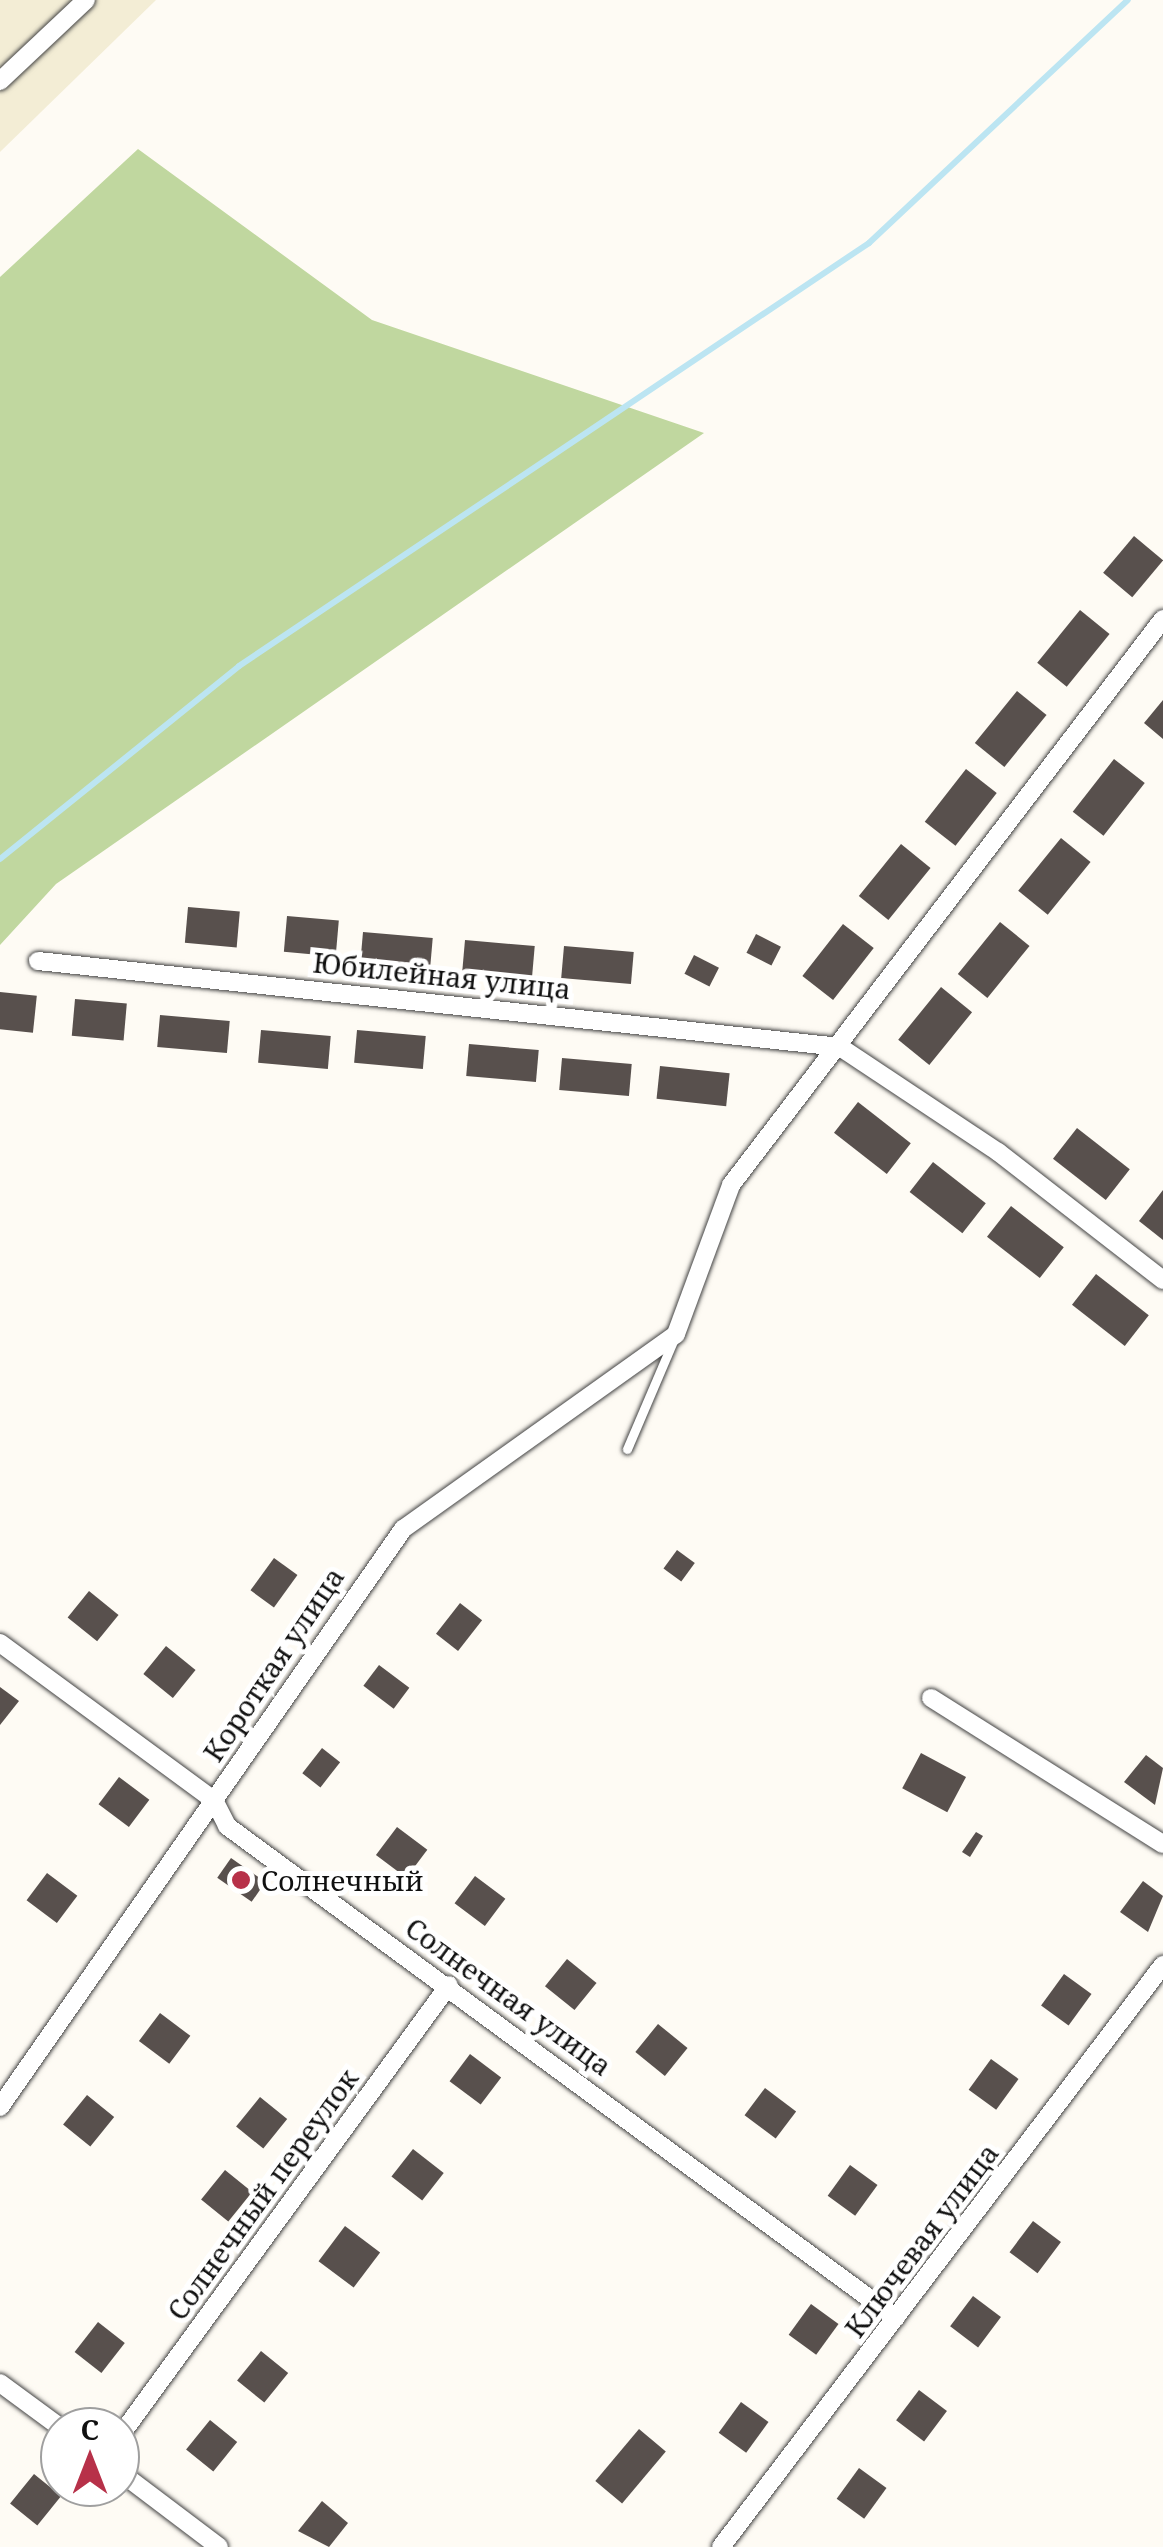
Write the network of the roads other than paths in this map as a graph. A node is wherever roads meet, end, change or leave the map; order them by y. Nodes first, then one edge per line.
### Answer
1 (86, 0) edge
2 (0, 81) edge
3 (1163, 620) edge
4 (38, 961) dead end
5 (840, 1048) junction
6 (1163, 1280) edge
7 (676, 1334) junction
8 (627, 1449) dead end
9 (0, 1642) edge
10 (931, 1698) dead end
11 (214, 1800) junction
12 (1163, 1844) edge
13 (1163, 1966) edge
14 (449, 1985) junction
15 (0, 2107) edge
16 (896, 2318) junction
17 (0, 2383) edge
18 (140, 2409) edge
19 (40, 2413) edge
20 (140, 2487) edge
21 (219, 2547) edge
22 (721, 2547) edge

1 - 2 street
3 - 5 street
4 - 5 street, Юбилейная улица
5 - 6 street, Юбилейная улица
5 - 7 street
7 - 8 lane
7 - 11 street, Короткая улица
9 - 11 street, Солнечная улица
10 - 12 street
11 - 14 street, Солнечная улица
11 - 15 street, Короткая улица
13 - 16 street, Ключевая улица
14 - 16 street, Солнечная улица
14 - 18 street, Солнечный переулок
16 - 22 street, Ключевая улица
17 - 19 street
20 - 21 street

